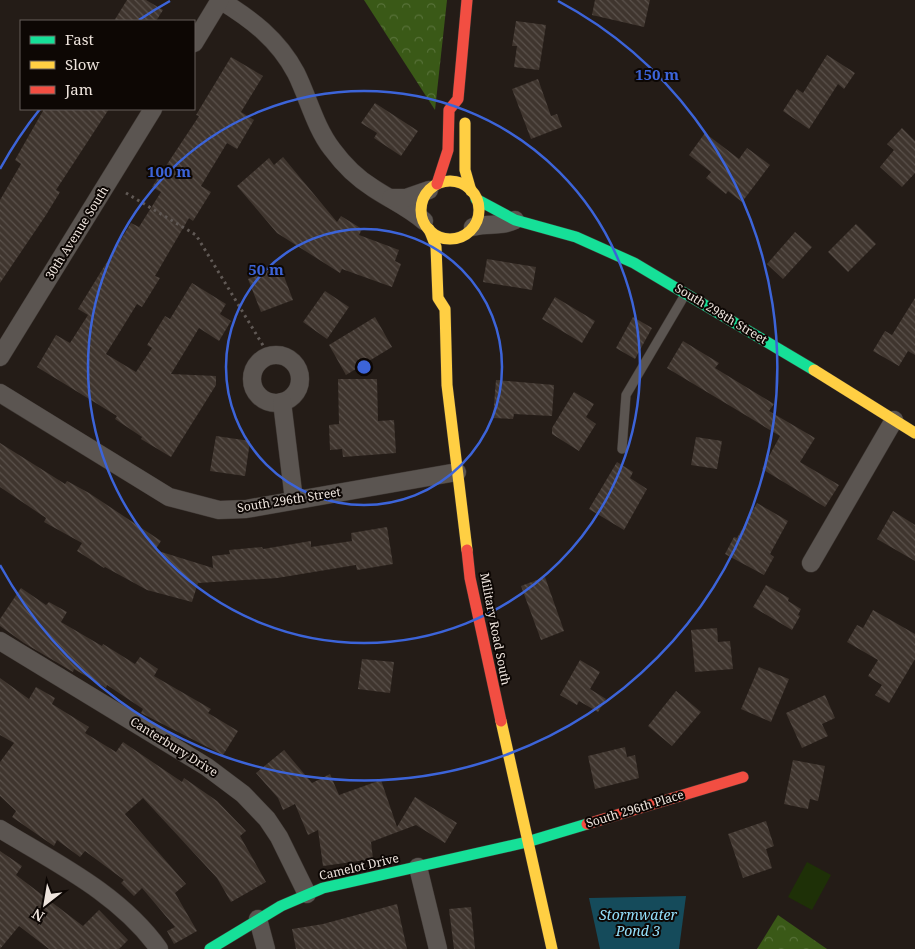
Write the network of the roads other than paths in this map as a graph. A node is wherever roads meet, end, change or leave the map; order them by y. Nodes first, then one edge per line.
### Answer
1 (220, 0) edge
2 (467, 0) edge
3 (195, 41) edge
4 (458, 99) junction
5 (152, 110) edge
6 (433, 187) junction
7 (474, 195) junction
8 (391, 198) junction
9 (515, 220) junction
10 (427, 225) junction
11 (470, 230) junction
12 (457, 250) dead end
13 (686, 293) junction
14 (453, 299) dead end
15 (445, 309) junction
16 (0, 357) edge
17 (0, 393) edge
18 (282, 402) dead end
19 (894, 420) junction
20 (915, 433) edge
21 (622, 449) dead end
22 (457, 472) junction
23 (294, 500) junction
24 (811, 563) dead end
25 (0, 641) edge
26 (743, 777) dead end
27 (0, 829) edge
28 (526, 842) junction
29 (418, 867) junction
30 (307, 894) junction
31 (258, 919) junction
32 (159, 949) edge
33 (210, 949) edge
34 (266, 949) edge
35 (438, 949) edge
36 (552, 949) edge

1 - 3 street
1 - 8 street
2 - 4 main road
4 - 6 main road
4 - 7 main road
5 - 16 street, 30th Avenue South
6 - 7 main road
6 - 8 street
6 - 10 main road
7 - 9 main road, South 298th Street
7 - 11 main road
8 - 10 street
9 - 11 street, South 298th Street
9 - 13 main road, South 298th Street
10 - 11 main road
10 - 15 main road, Military Road South
11 - 12 main road
13 - 19 main road, South 298th Street
13 - 21 lane
14 - 15 main road
15 - 22 main road, Military Road South
17 - 23 street, South 296th Street
18 - 23 street
19 - 20 main road, South 298th Street
19 - 24 street
22 - 23 street, South 296th Street
22 - 28 main road, Military Road South
25 - 30 street, Canterbury Drive
26 - 28 main road, South 296th Place
27 - 32 street
28 - 29 main road, Camelot Drive
28 - 36 main road, Military Road South
29 - 30 main road, Camelot Drive
29 - 35 street
30 - 31 main road, Camelot Drive
31 - 33 main road, Camelot Drive
31 - 34 street

